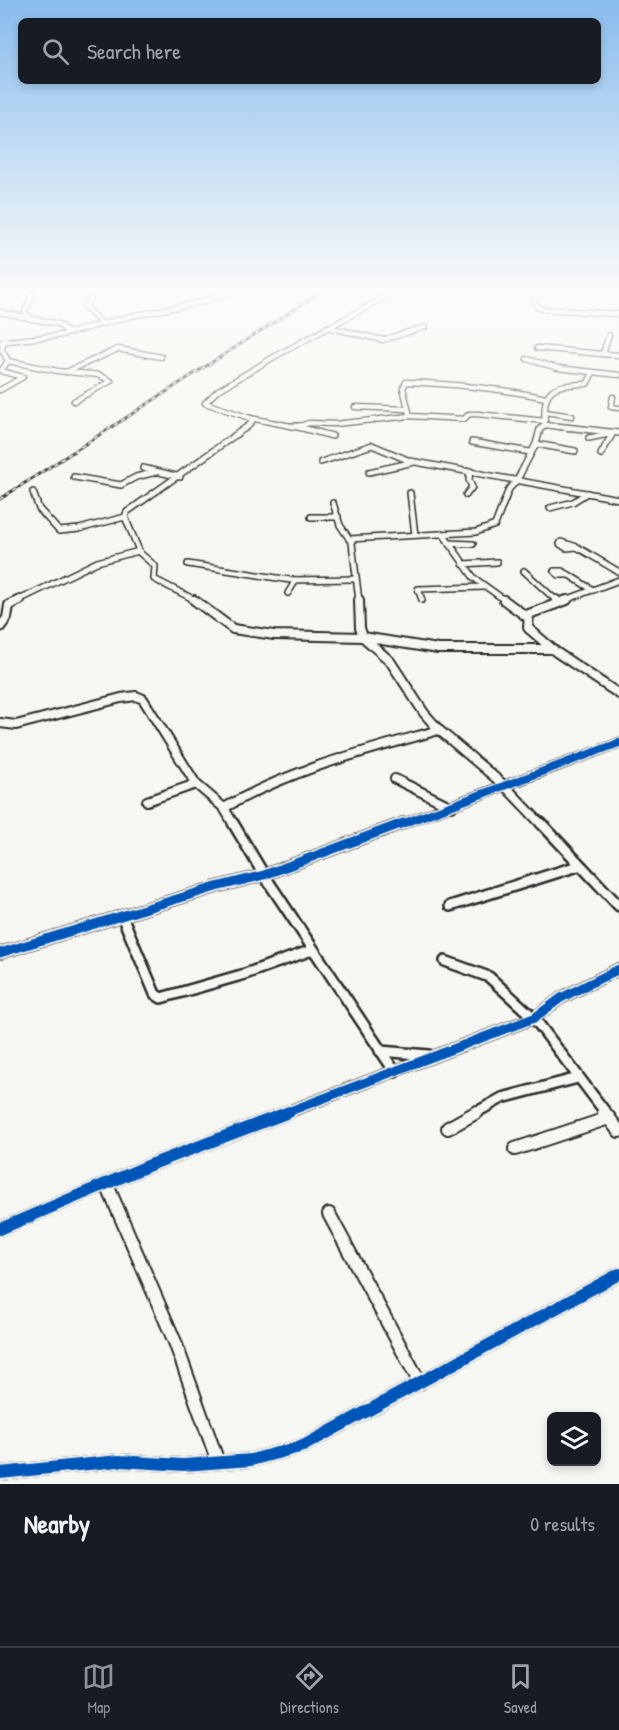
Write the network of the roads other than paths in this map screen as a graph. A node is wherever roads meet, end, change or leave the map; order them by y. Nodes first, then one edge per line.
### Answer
1 (8, 361) edge
2 (9, 361) edge
3 (91, 361) edge
4 (268, 361) edge
5 (534, 361) edge
6 (66, 372) junction
7 (593, 373) junction
8 (619, 375) edge
9 (0, 390) edge
10 (613, 397) dead end
11 (546, 398) junction
12 (74, 401) dead end
13 (355, 407) dead end
14 (619, 408) edge
15 (407, 409) junction
16 (545, 412) junction
17 (410, 416) junction
18 (572, 416) dead end
19 (250, 417) junction
20 (545, 423) junction
21 (296, 427) junction
22 (616, 433) edge
23 (332, 436) dead end
24 (589, 438) dead end
25 (472, 442) dead end
26 (536, 444) junction
27 (575, 451) dead end
28 (530, 452) junction
29 (602, 454) dead end
30 (321, 462) dead end
31 (416, 462) junction
32 (143, 468) dead end
33 (470, 471) junction
34 (156, 472) junction
35 (369, 472) dead end
36 (74, 477) dead end
37 (180, 477) junction
38 (517, 480) junction
39 (33, 492) dead end
40 (410, 493) dead end
41 (587, 493) junction
42 (466, 495) dead end
43 (619, 499) edge
44 (333, 503) dead end
45 (550, 508) dead end
46 (125, 517) junction
47 (311, 517) dead end
48 (338, 517) junction
49 (443, 534) junction
50 (415, 535) junction
51 (349, 539) junction
52 (449, 543) junction
53 (473, 544) dead end
54 (577, 547) dead end
55 (139, 551) junction
56 (497, 562) dead end
57 (188, 564) dead end
58 (463, 564) junction
59 (222, 570) junction
60 (524, 571) dead end
61 (619, 572) edge
62 (569, 575) dead end
63 (218, 578) dead end
64 (355, 579) junction
65 (296, 580) junction
66 (619, 580) edge
67 (485, 587) junction
68 (593, 590) junction
69 (288, 593) dead end
70 (422, 600) dead end
71 (558, 602) junction
72 (527, 617) junction
73 (0, 627) edge
74 (363, 637) junction
75 (552, 649) junction
76 (619, 694) edge
77 (0, 723) edge
78 (439, 730) junction
79 (619, 743) edge
80 (395, 779) dead end
81 (196, 784) junction
82 (505, 786) junction
83 (147, 801) dead end
84 (452, 807) junction
85 (224, 808) junction
86 (578, 866) junction
87 (264, 875) junction
88 (450, 906) dead end
89 (619, 906) edge
90 (122, 916) junction
91 (312, 950) junction
92 (0, 953) edge
93 (445, 961) dead end
94 (619, 969) edge
95 (534, 1018) junction
96 (380, 1051) junction
97 (437, 1055) junction
98 (395, 1072) junction
99 (578, 1078) junction
100 (609, 1118) junction
101 (448, 1128) dead end
102 (619, 1131) edge
103 (515, 1149) dead end
104 (107, 1185) junction
105 (328, 1214) dead end
106 (0, 1229) edge
107 (619, 1274) edge
108 (420, 1383) junction
109 (218, 1462) junction
110 (0, 1473) edge

1 - 9 street
2 - 6 street
3 - 6 street
4 - 19 street
5 - 7 street
6 - 12 street
7 - 8 street
7 - 11 street
10 - 14 street
11 - 15 street
11 - 16 street
13 - 15 street
15 - 17 street
16 - 18 street
16 - 20 street
17 - 20 street
17 - 21 street
19 - 21 street
19 - 37 street
20 - 22 street
20 - 26 street
21 - 23 street
22 - 24 street
22 - 29 street
25 - 28 street
26 - 27 street
26 - 28 street
28 - 38 street
30 - 31 street
31 - 33 street
31 - 35 street
32 - 34 street
33 - 38 street
33 - 42 street
34 - 36 street
34 - 37 street
37 - 46 street
38 - 41 street
38 - 49 street
39 - 46 street
40 - 50 street
41 - 43 street
41 - 45 street
44 - 48 street
46 - 55 street
47 - 48 street
48 - 51 street
49 - 50 street
49 - 52 street
50 - 51 street
51 - 64 street
52 - 53 street
52 - 58 street
54 - 61 street
55 - 73 street
55 - 74 street
56 - 58 street
57 - 59 street
58 - 67 street
59 - 63 street
59 - 65 street
60 - 71 street
62 - 68 street
64 - 65 street
64 - 74 street
65 - 69 street
66 - 68 street
67 - 70 street
67 - 72 street
68 - 71 street
71 - 72 street
72 - 75 street
74 - 75 street
74 - 78 street
75 - 76 street
77 - 81 street
78 - 82 street
78 - 85 street
79 - 82 street
80 - 84 street
81 - 83 street
81 - 85 street
82 - 84 street
82 - 86 street
84 - 87 street
85 - 87 street
86 - 88 street
86 - 89 street
87 - 90 street
87 - 91 street
90 - 91 street
90 - 92 street
91 - 96 street
93 - 95 street
94 - 95 street
95 - 97 street
95 - 99 street
96 - 97 street
96 - 98 street
97 - 98 street
98 - 104 street
99 - 100 street
99 - 101 street
100 - 102 street
100 - 103 street
104 - 106 street
104 - 109 street
105 - 108 street
107 - 108 street
108 - 109 street
109 - 110 street

